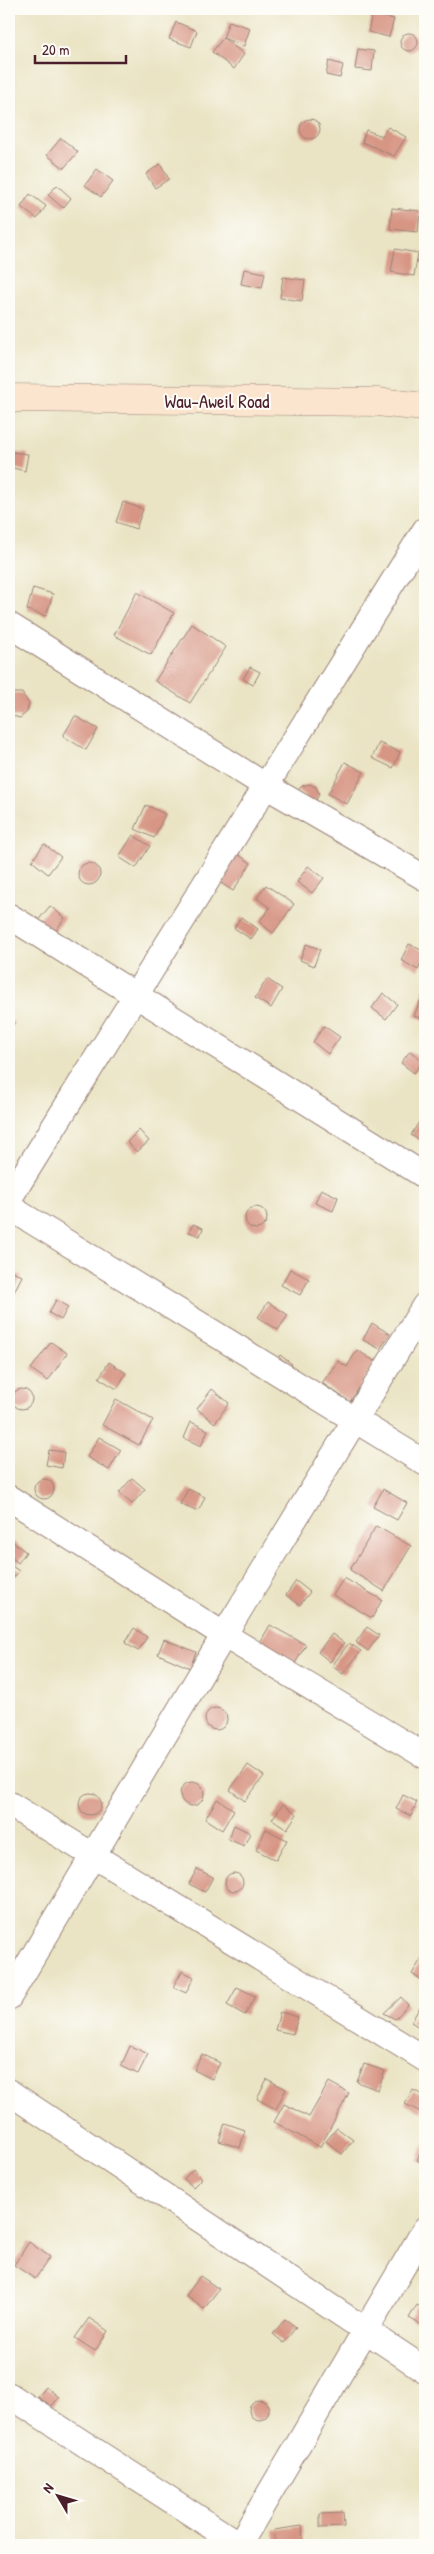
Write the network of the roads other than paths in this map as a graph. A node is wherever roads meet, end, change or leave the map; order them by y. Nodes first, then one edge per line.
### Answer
1 (9, 398) edge
2 (425, 407) edge
3 (425, 530) edge
4 (9, 625) edge
5 (266, 786) junction
6 (425, 878) edge
7 (9, 916) edge
8 (135, 996) junction
9 (425, 1176) edge
10 (9, 1199) edge
11 (9, 1207) edge
12 (425, 1305) edge
13 (355, 1420) junction
14 (425, 1463) edge
15 (9, 1498) edge
16 (224, 1635) junction
17 (425, 1756) edge
18 (9, 1804) edge
19 (92, 1856) junction
20 (9, 1997) edge
21 (425, 2059) edge
22 (9, 2092) edge
23 (425, 2229) edge
24 (365, 2330) junction
25 (425, 2370) edge
26 (9, 2395) edge
27 (239, 2545) edge

1 - 2 street, Wau-Aweil Road
3 - 5 street
4 - 5 street
5 - 6 street
5 - 8 street
7 - 8 street
8 - 9 street
8 - 10 street
11 - 13 street
12 - 13 street
13 - 14 street
13 - 16 street
15 - 16 street
16 - 17 street
16 - 19 street
18 - 19 street
19 - 20 street
19 - 21 street
22 - 24 street
23 - 24 street
24 - 25 street
24 - 27 street
26 - 27 street

